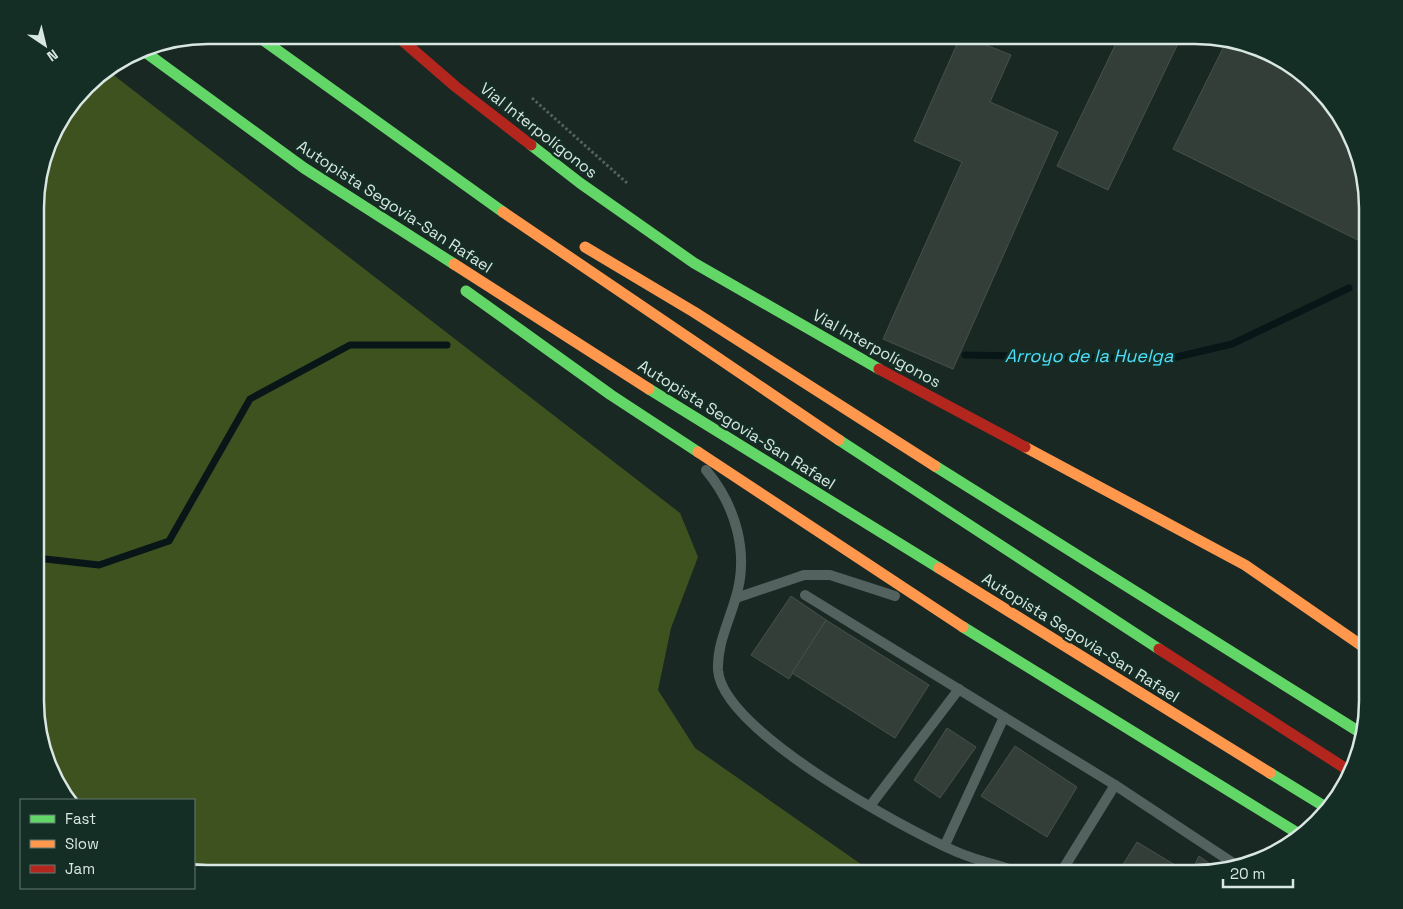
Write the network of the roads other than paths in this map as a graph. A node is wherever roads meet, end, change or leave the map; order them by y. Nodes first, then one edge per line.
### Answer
1 (268, 44) edge
2 (406, 44) edge
3 (149, 55) edge
4 (371, 120) junction
5 (304, 168) junction
6 (514, 205) dead end
7 (574, 240) dead end
8 (424, 259) dead end
9 (454, 282) dead end
10 (683, 442) junction
11 (805, 595) dead end
12 (736, 598) junction
13 (931, 607) junction
14 (1359, 644) edge
15 (1049, 682) junction
16 (959, 689) junction
17 (1004, 717) junction
18 (1357, 729) edge
19 (1345, 768) edge
20 (1115, 785) junction
21 (1213, 795) dead end
22 (1322, 805) edge
23 (870, 806) junction
24 (1295, 831) edge
25 (945, 845) junction
26 (1230, 861) edge
27 (997, 865) edge
28 (1066, 865) edge

1 - 4 main road, Autopista Segovia-San Rafael
2 - 14 main road, Vial Interpolígonos
3 - 5 main road, Autopista Segovia-San Rafael
4 - 6 main road
4 - 19 main road, Autopista Segovia-San Rafael
5 - 8 main road
5 - 22 main road, Autopista Segovia-San Rafael
7 - 18 main road
9 - 10 main road
10 - 12 lane
10 - 13 main road
11 - 16 lane
12 - 13 lane
12 - 23 lane
13 - 15 main road
15 - 21 main road
15 - 24 main road
16 - 17 lane
16 - 23 lane
17 - 20 lane
17 - 25 lane
20 - 26 lane
20 - 28 lane
23 - 25 lane
25 - 27 lane

